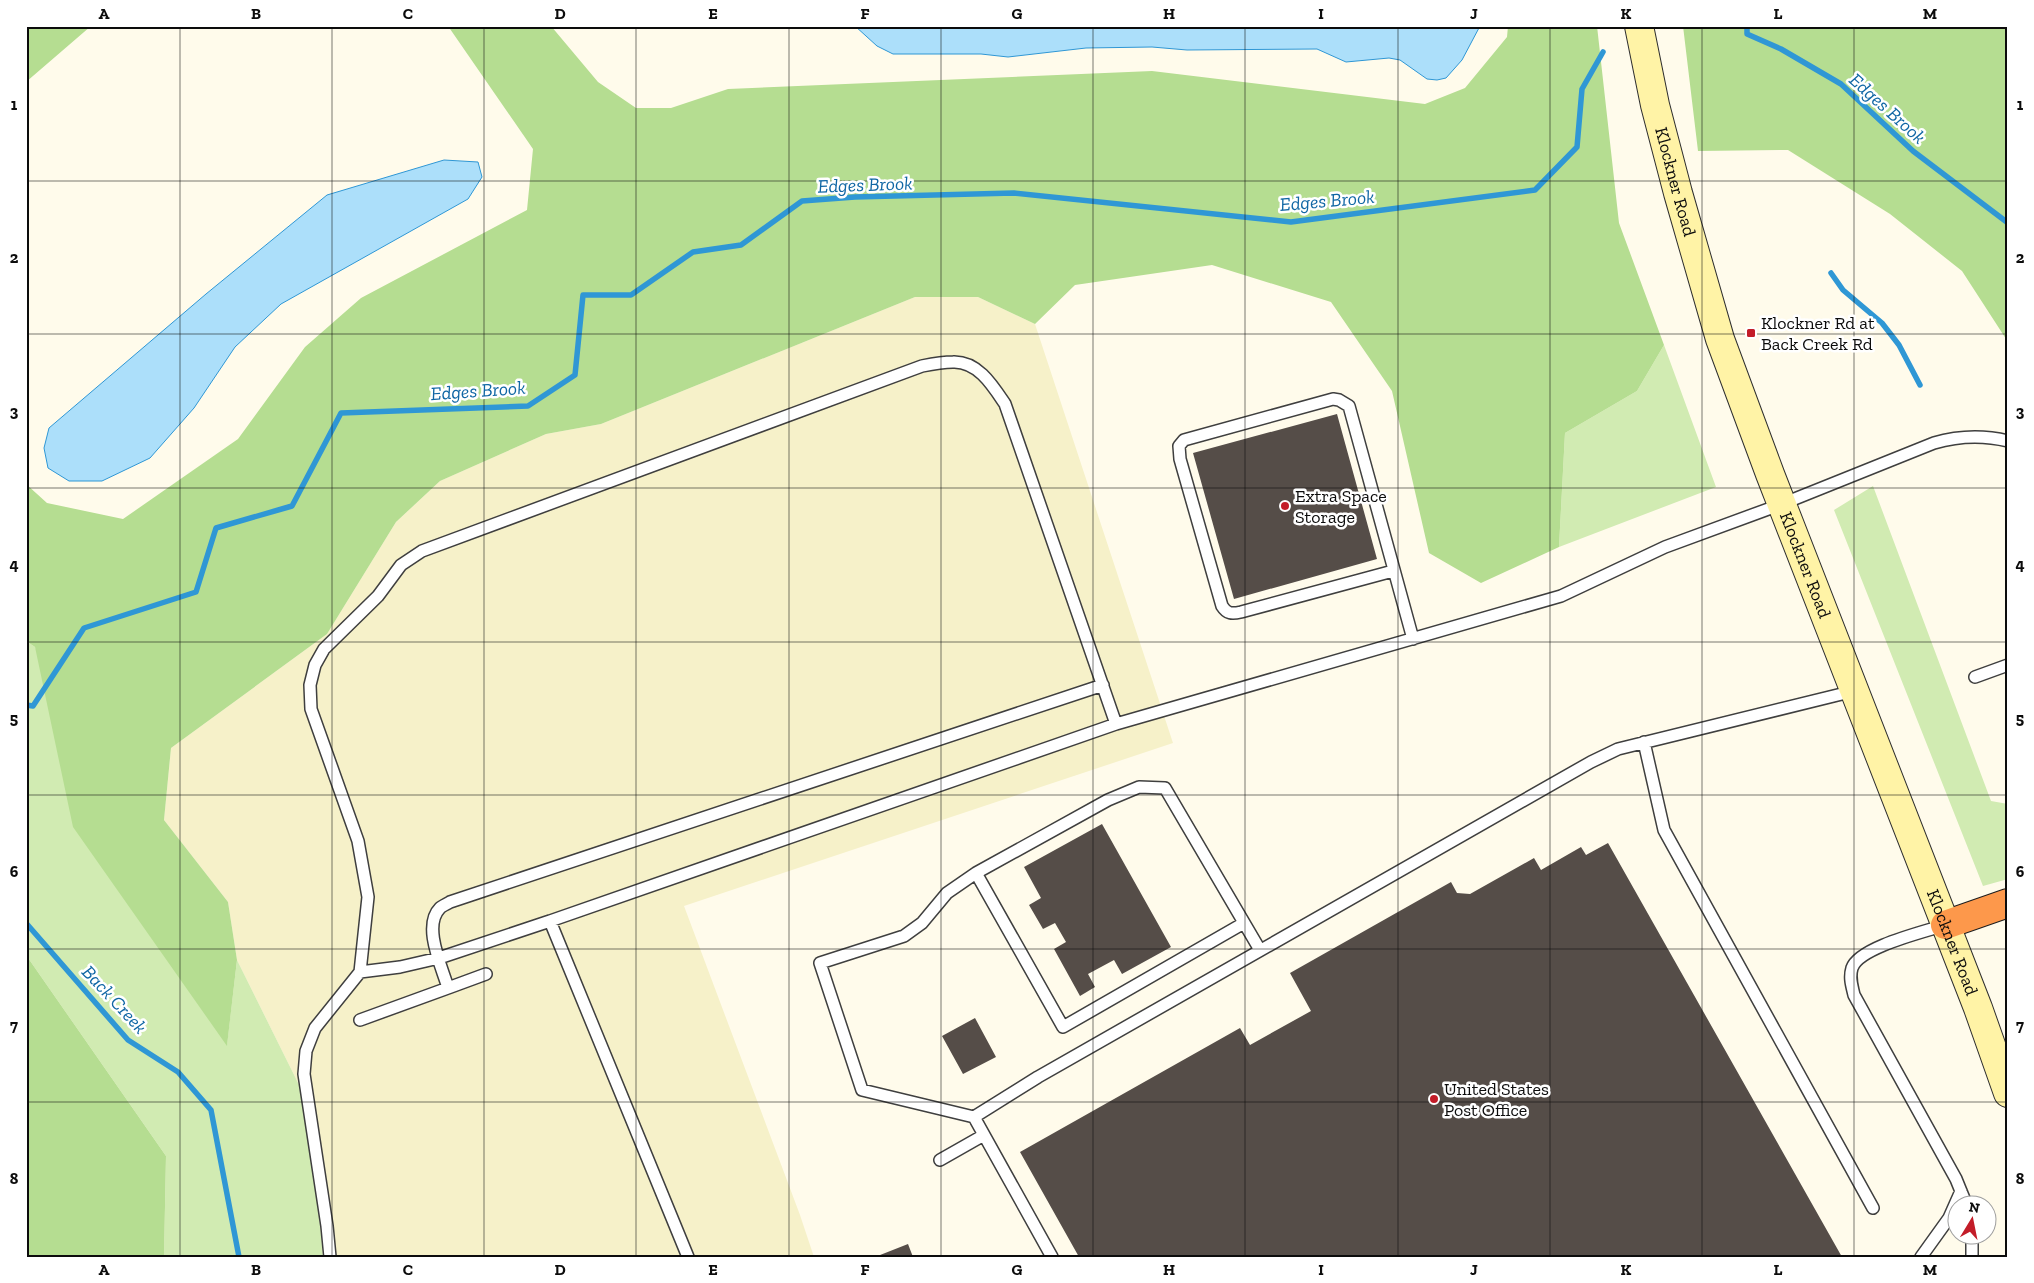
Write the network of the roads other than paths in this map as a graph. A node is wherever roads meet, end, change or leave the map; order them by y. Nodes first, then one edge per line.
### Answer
1 (1639, 26) edge
2 (2008, 441) edge
3 (1782, 504) junction
4 (1393, 571) junction
5 (1412, 638) junction
6 (2008, 665) edge
7 (1975, 678) dead end
8 (1103, 686) junction
9 (1854, 691) junction
10 (1116, 724) junction
11 (1644, 742) junction
12 (976, 873) junction
13 (2008, 903) edge
14 (550, 921) junction
15 (1244, 923) junction
16 (1945, 924) junction
17 (1260, 950) junction
18 (439, 958) junction
19 (360, 972) junction
20 (486, 974) dead end
21 (448, 988) junction
22 (360, 1020) dead end
23 (2008, 1093) edge
24 (974, 1117) junction
25 (984, 1136) junction
26 (940, 1160) dead end
27 (1961, 1192) junction
28 (1962, 1196) edge
29 (1873, 1208) dead end
30 (330, 1257) edge
31 (688, 1257) edge
32 (1052, 1257) edge
33 (1921, 1257) edge

1 - 3 main road, Klockner Road
2 - 3 lane
3 - 5 lane
3 - 9 main road, Klockner Road
4 - 4 lane
4 - 5 lane
5 - 10 lane
6 - 7 lane
8 - 10 lane
8 - 18 lane
8 - 19 lane
9 - 11 lane
9 - 16 main road, Klockner Road
10 - 14 lane
11 - 17 lane
11 - 29 lane
12 - 15 lane
12 - 15 lane
12 - 24 lane
13 - 16 highway
14 - 18 lane
14 - 31 lane
15 - 17 lane
16 - 23 main road, Klockner Road
16 - 27 lane
17 - 24 lane
18 - 19 lane
18 - 21 lane
19 - 30 lane
20 - 21 lane
21 - 22 lane
24 - 25 lane
25 - 26 lane
25 - 32 lane
27 - 28 lane
27 - 33 lane

